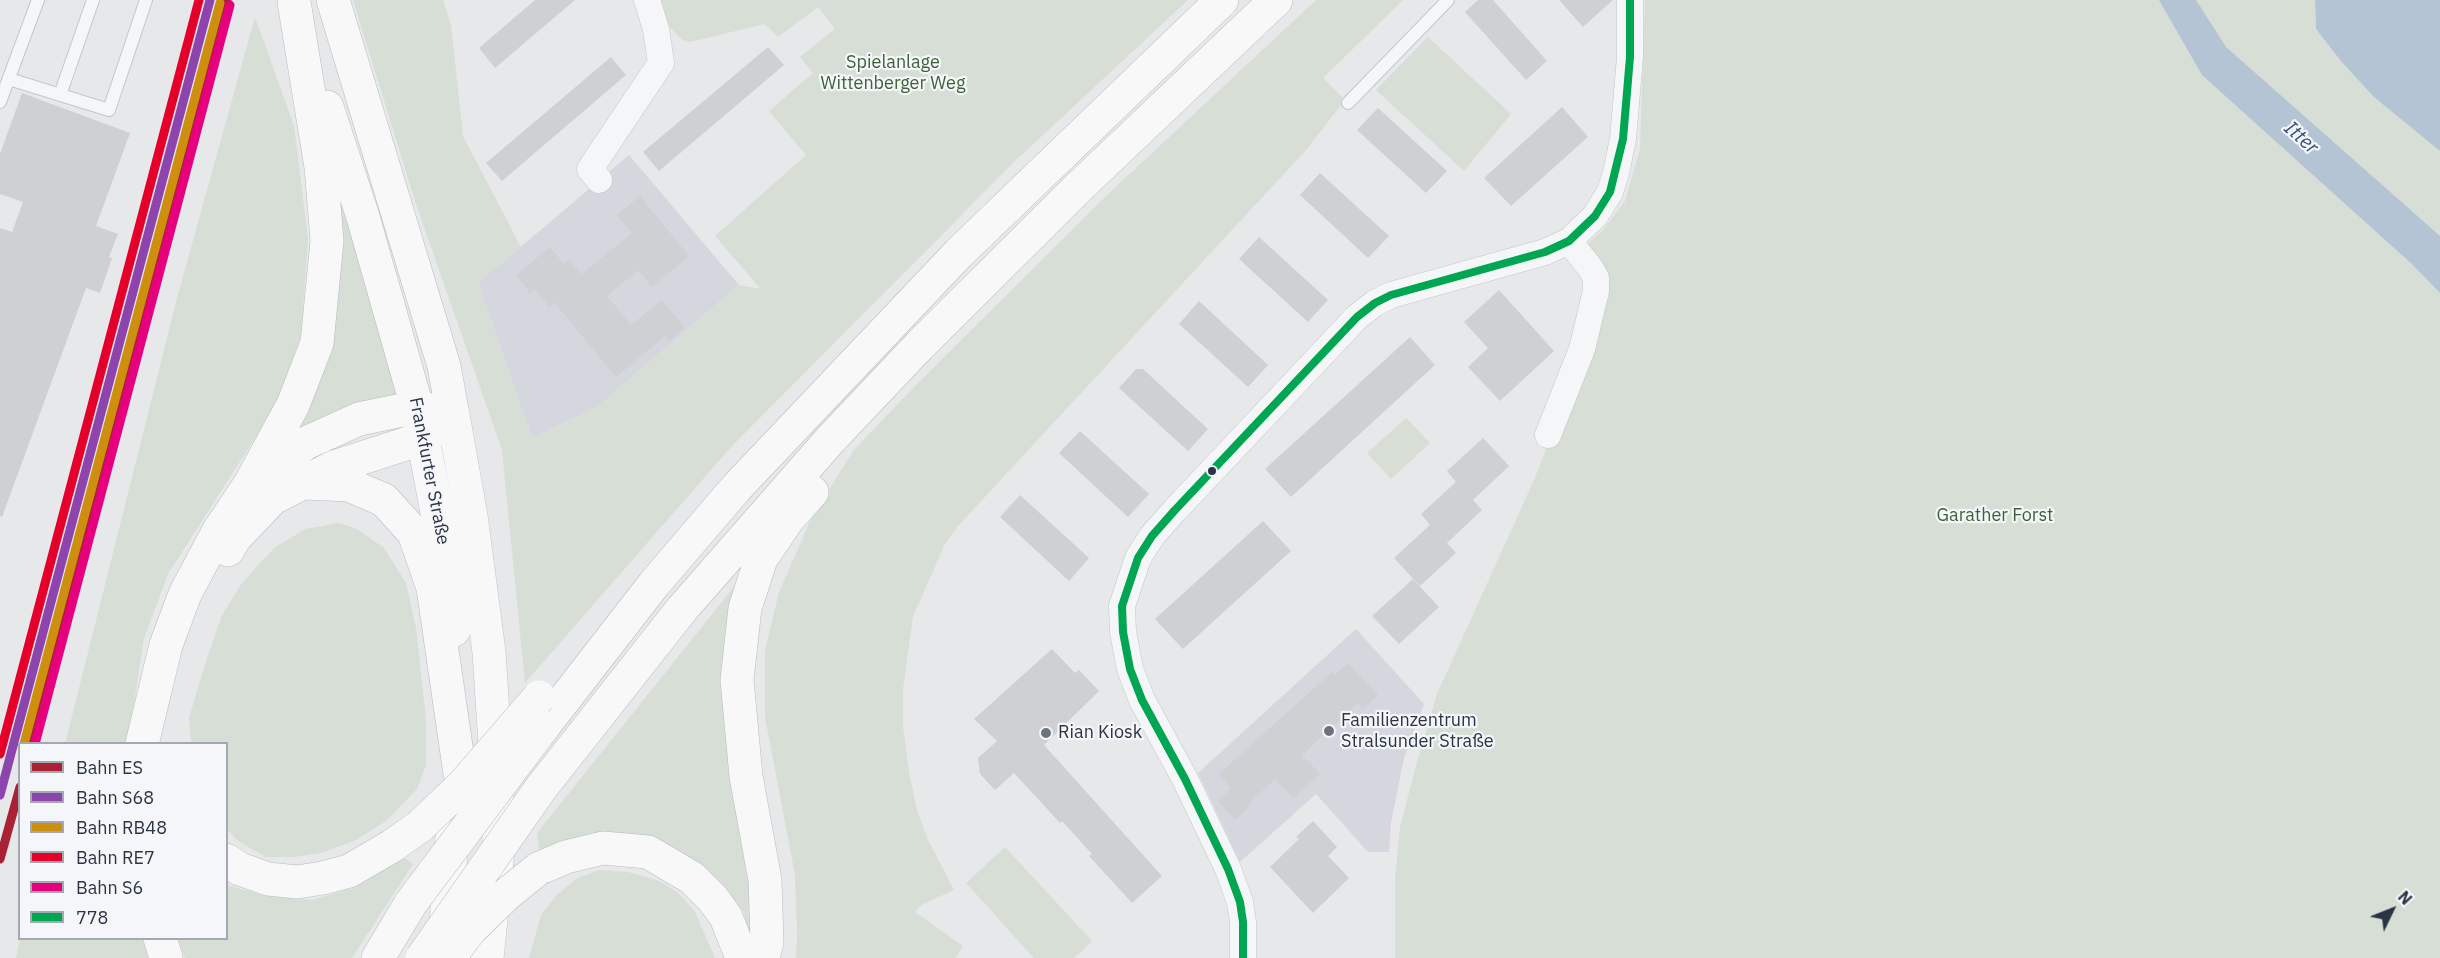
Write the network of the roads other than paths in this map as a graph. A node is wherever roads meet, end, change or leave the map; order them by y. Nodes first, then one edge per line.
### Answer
1 (38, 0) edge
2 (93, 0) edge
3 (146, 0) edge
4 (333, 0) edge
5 (647, 0) edge
6 (1222, 0) edge
7 (1276, 0) edge
8 (1448, 0) edge
9 (1630, 0) edge
10 (293, 1) edge
11 (9, 79) junction
12 (60, 95) junction
13 (0, 102) edge
14 (1348, 103) dead end
15 (599, 180) dead end
16 (1569, 242) junction
17 (920, 345) junction
18 (417, 407) junction
19 (453, 415) junction
20 (1548, 435) dead end
21 (424, 438) junction
22 (250, 483) junction
23 (301, 483) junction
24 (541, 712) junction
25 (142, 742) edge
26 (163, 742) edge
27 (460, 774) junction
28 (228, 861) edge
29 (160, 940) edge
30 (166, 958) edge
31 (378, 958) edge
32 (422, 958) edge
33 (443, 958) edge
34 (449, 958) edge
35 (487, 958) edge
36 (742, 958) edge
37 (763, 958) edge
38 (1243, 958) edge

1 - 11 lane
2 - 12 lane
3 - 12 lane
4 - 19 main road, Frankfurter Straße
5 - 15 street
6 - 24 main road
7 - 17 main road
8 - 14 lane
9 - 16 street
10 - 18 main road, Frankfurter Straße
10 - 22 main road
11 - 12 lane
11 - 13 lane
16 - 20 street
16 - 38 street
17 - 32 main road, bridge
17 - 37 main road
18 - 19 main road
18 - 21 main road, Frankfurter Straße
18 - 22 main road
19 - 21 main road
19 - 35 main road, Frankfurter Straße
21 - 23 main road
21 - 27 main road, Frankfurter Straße
22 - 25 main road
23 - 26 main road
23 - 27 main road
24 - 28 main road, bridge
24 - 31 main road, bridge
27 - 33 main road, Frankfurter Straße
29 - 30 main road
34 - 36 main road, bridge

